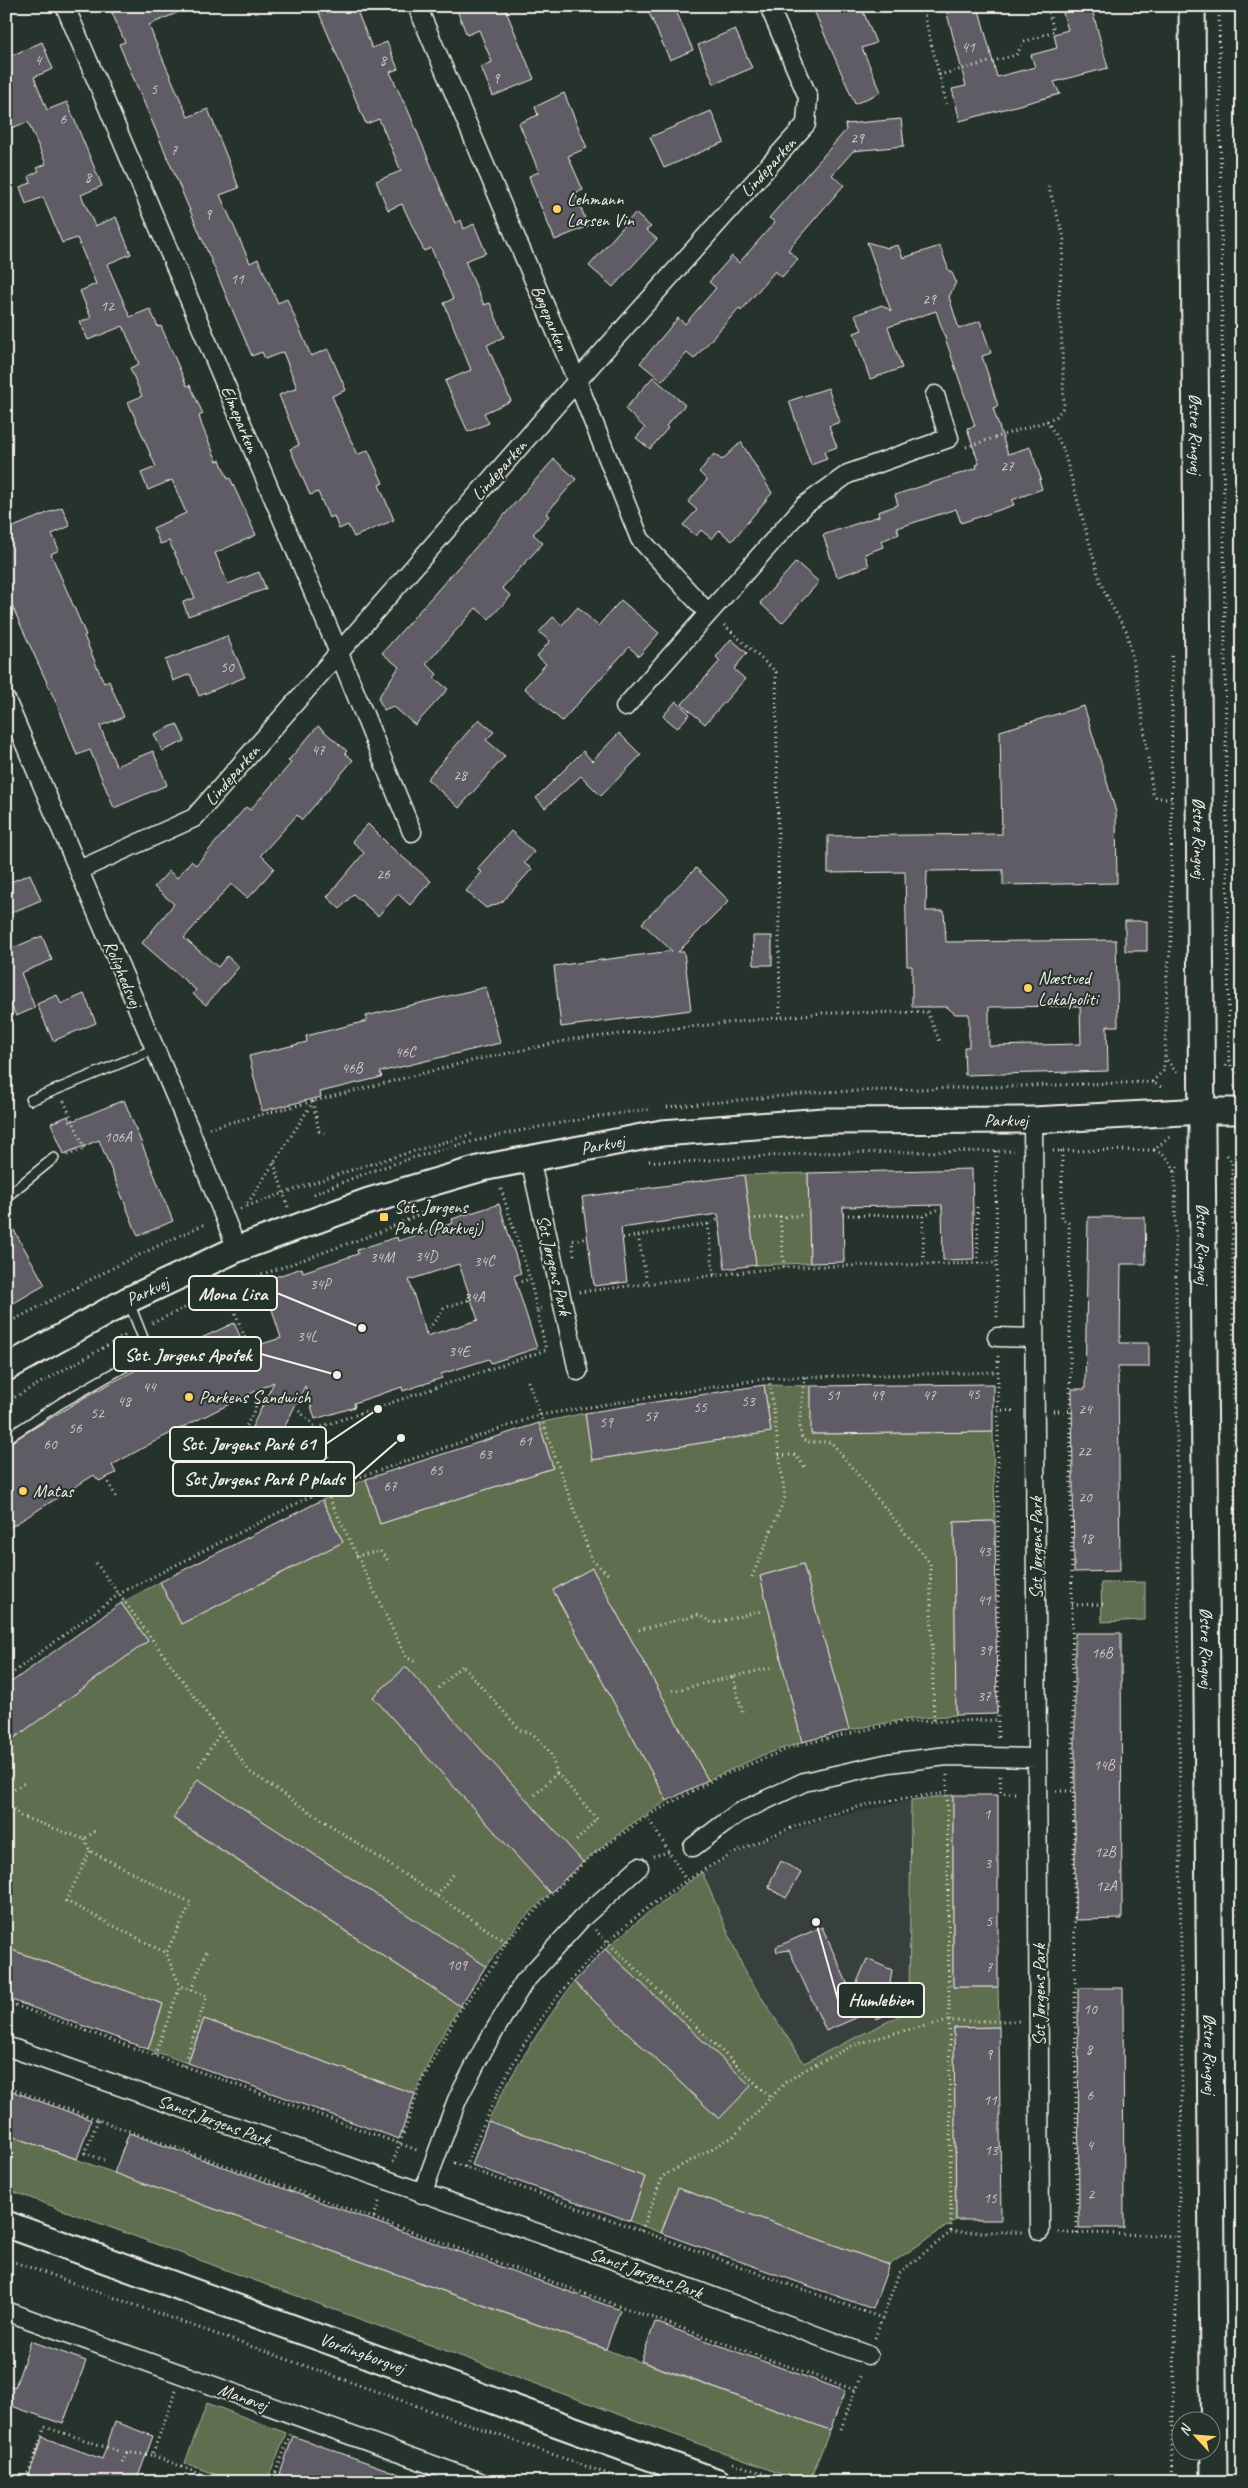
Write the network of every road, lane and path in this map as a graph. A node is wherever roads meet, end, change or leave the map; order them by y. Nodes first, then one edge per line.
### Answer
1 (65, 6) edge
2 (417, 6) edge
3 (770, 6) edge
4 (922, 6) edge
5 (1047, 6) edge
6 (1192, 6) edge
7 (1219, 6) edge
8 (939, 75) junction
9 (947, 106) dead end
10 (1048, 185) dead end
11 (577, 381) junction
12 (935, 396) dead end
13 (1047, 421) junction
14 (949, 438) junction
15 (708, 613) junction
16 (339, 653) junction
17 (6, 700) edge
18 (625, 707) dead end
19 (1172, 798) dead end
20 (412, 832) dead end
21 (79, 870) junction
22 (780, 1017) junction
23 (941, 1044) dead end
24 (155, 1049) junction
25 (1166, 1057) dead end
26 (1229, 1060) junction
27 (1242, 1076) edge
28 (1220, 1077) dead end
29 (1152, 1082) dead end
30 (59, 1089) junction
31 (31, 1100) dead end
32 (313, 1102) junction
33 (1203, 1111) junction
34 (1242, 1112) edge
35 (1034, 1120) junction
36 (191, 1133) junction
37 (324, 1133) dead end
38 (1175, 1133) dead end
39 (472, 1134) dead end
40 (1223, 1148) dead end
41 (1154, 1150) junction
42 (996, 1151) junction
43 (1034, 1151) junction
44 (1062, 1151) junction
45 (54, 1158) joint
46 (646, 1161) dead end
47 (274, 1163) junction
48 (1179, 1163) dead end
49 (533, 1170) junction
50 (1175, 1172) junction
51 (501, 1188) junction
52 (492, 1191) dead end
53 (284, 1192) junction
54 (6, 1197) edge
55 (246, 1206) junction
56 (440, 1206) dead end
57 (977, 1207) dead end
58 (942, 1208) dead end
59 (223, 1215) junction
60 (805, 1215) dead end
61 (843, 1215) dead end
62 (780, 1216) junction
63 (923, 1216) junction
64 (719, 1219) dead end
65 (750, 1219) dead end
66 (708, 1224) junction
67 (295, 1228) junction
68 (638, 1236) junction
69 (587, 1238) dead end
70 (622, 1238) dead end
71 (237, 1249) junction
72 (574, 1258) dead end
73 (978, 1264) junction
74 (997, 1264) junction
75 (924, 1265) junction
76 (784, 1266) junction
77 (714, 1275) junction
78 (530, 1279) dead end
79 (647, 1282) junction
80 (578, 1283) dead end
81 (226, 1290) junction
82 (578, 1292) junction
83 (580, 1298) dead end
84 (471, 1299) dead end
85 (128, 1300) junction
86 (537, 1310) dead end
87 (6, 1324) edge
88 (139, 1329) junction
89 (426, 1333) dead end
90 (997, 1337) junction
91 (1034, 1338) junction
92 (249, 1348) dead end
93 (8, 1364) edge
94 (578, 1371) dead end
95 (998, 1372) junction
96 (805, 1377) junction
97 (769, 1378) junction
98 (528, 1381) dead end
99 (260, 1398) dead end
100 (6, 1402) edge
101 (299, 1411) dead end
102 (540, 1415) junction
103 (317, 1428) junction
104 (240, 1438) dead end
105 (6, 1439) edge
106 (779, 1455) junction
107 (806, 1468) dead end
108 (106, 1478) dead end
109 (338, 1484) junction
110 (325, 1489) junction
111 (116, 1497) dead end
112 (356, 1556) junction
113 (96, 1563) dead end
114 (390, 1563) dead end
115 (610, 1576) dead end
116 (752, 1577) dead end
117 (119, 1594) junction
118 (1105, 1604) dead end
119 (1072, 1605) junction
120 (761, 1611) dead end
121 (639, 1630) dead end
122 (417, 1663) dead end
123 (774, 1667) dead end
124 (733, 1677) junction
125 (6, 1678) edge
126 (439, 1688) dead end
127 (672, 1691) dead end
128 (743, 1714) dead end
129 (934, 1722) dead end
130 (221, 1732) junction
131 (947, 1756) junction
132 (999, 1757) junction
133 (1037, 1758) junction
134 (199, 1766) dead end
135 (557, 1773) junction
136 (26, 1782) dead end
137 (946, 1793) junction
138 (6, 1795) edge
139 (535, 1795) dead end
140 (6, 1802) edge
141 (647, 1816) dead end
142 (98, 1829) dead end
143 (84, 1839) junction
144 (576, 1841) dead end
145 (693, 1847) joint
146 (90, 1851) junction
147 (668, 1852) junction
148 (639, 1867) joint
149 (454, 1872) dead end
150 (686, 1880) junction
151 (438, 1896) junction
152 (582, 1918) junction
153 (607, 1941) junction
154 (506, 1942) dead end
155 (207, 1950) dead end
156 (166, 1952) junction
157 (180, 1986) junction
158 (191, 1990) junction
159 (1242, 2008) edge
160 (949, 2020) junction
161 (1039, 2021) junction
162 (6, 2046) edge
163 (155, 2055) dead end
164 (183, 2066) dead end
165 (6, 2087) edge
166 (771, 2098) junction
167 (98, 2120) junction
168 (104, 2160) dead end
169 (465, 2167) dead end
170 (422, 2194) junction
171 (6, 2224) edge
172 (641, 2231) dead end
173 (951, 2232) junction
174 (1040, 2232) junction
175 (1077, 2233) junction
176 (1178, 2236) junction
177 (6, 2259) edge
178 (6, 2311) edge
179 (868, 2355) junction
180 (182, 2374) junction
181 (855, 2390) junction
182 (297, 2416) junction
183 (841, 2429) dead end
184 (127, 2452) junction
185 (152, 2455) junction
186 (122, 2462) dead end
187 (15, 2482) edge
188 (220, 2482) edge
189 (272, 2482) edge
190 (480, 2482) edge
191 (630, 2482) edge
192 (718, 2482) edge
193 (1171, 2482) edge
194 (1214, 2482) edge

1 - 16 street, Elmeparken
2 - 11 street, Bøgeparken
3 - 11 street, Lindeparken
4 - 8 path
5 - 8 path
6 - 33 street, Østre Ringvej
7 - 26 path
8 - 9 path
10 - 13 path
11 - 15 street, Bøgeparken
11 - 16 street, Lindeparken
12 - 14 street
13 - 14 path
13 - 19 path
14 - 15 street
15 - 18 street
15 - 22 path
16 - 20 street, Elmeparken
16 - 21 street, Lindeparken
17 - 21 street, Rolighedsvej
21 - 24 street, Rolighedsvej
22 - 23 path
22 - 32 path
24 - 30 lane
24 - 36 street, Rolighedsvej
25 - 29 path
26 - 27 path
26 - 28 path
30 - 31 lane
30 - 45 path
32 - 36 path
32 - 37 path
32 - 47 path
33 - 34 street, Parkvej
33 - 35 street, Parkvej
33 - 194 street, Østre Ringvej
35 - 43 street, Sct Jørgens Park
35 - 49 street, Parkvej
36 - 59 street, Rolighedsvej
38 - 41 path
39 - 53 path
40 - 159 path
41 - 44 path
41 - 50 path
42 - 43 path
42 - 46 path
42 - 74 path
43 - 44 path
43 - 91 street, Sct Jørgens Park
44 - 119 path
45 - 54 lane
47 - 53 path
47 - 55 path
48 - 50 path
49 - 51 path
49 - 67 street, Parkvej
49 - 94 street, Sct Jørgens Park
50 - 176 path
51 - 52 path
51 - 78 path
53 - 55 path
53 - 67 path
55 - 59 path
56 - 81 path
57 - 73 path
58 - 63 path
59 - 71 street, Rolighedsvej
59 - 87 path
60 - 62 path
61 - 63 path
62 - 65 path
62 - 76 path
63 - 75 path
64 - 66 path
66 - 68 path
66 - 77 path
67 - 71 street, Parkvej
68 - 70 path
68 - 79 path
69 - 72 path
71 - 85 street, Parkvej
73 - 74 path
73 - 75 path
74 - 90 path
75 - 76 path
76 - 77 path
77 - 79 path
79 - 82 path
80 - 82 path
81 - 88 path
81 - 92 path
82 - 83 path
84 - 89 path
85 - 88 lane
85 - 93 street, Parkvej
86 - 103 path
88 - 100 path
88 - 105 lane
90 - 91 street
90 - 95 path
91 - 133 street, Sct Jørgens Park
95 - 96 path
95 - 132 path
96 - 97 path
96 - 129 path
97 - 102 path
97 - 106 path
98 - 102 path
99 - 104 path
101 - 103 path
102 - 109 path
102 - 115 path
103 - 109 path
106 - 107 path
106 - 116 path
108 - 111 path
109 - 110 path
110 - 112 path
110 - 117 path
112 - 114 path
112 - 122 path
113 - 117 path
117 - 125 path
117 - 130 path
118 - 119 path
119 - 175 path
120 - 121 path
123 - 124 path
124 - 127 path
124 - 128 path
126 - 135 path
130 - 134 path
130 - 151 path
131 - 132 street
131 - 137 path
131 - 145 street
132 - 133 street
133 - 161 street, Sct Jørgens Park
135 - 139 path
135 - 144 path
136 - 138 path
137 - 150 path
137 - 160 path
140 - 143 path
141 - 147 path
142 - 143 path
143 - 146 path
145 - 147 path
146 - 156 path
146 - 156 path
147 - 148 path
147 - 150 path
148 - 152 street
149 - 151 path
150 - 153 path
151 - 154 path
152 - 153 path
152 - 170 street
153 - 166 path
153 - 169 path
155 - 158 path
156 - 157 path
157 - 158 path
157 - 163 path
158 - 164 path
160 - 161 path
160 - 166 path
160 - 173 path
161 - 174 street, Sct Jørgens Park
162 - 170 street, Sanct Jørgens Park
165 - 167 path
166 - 172 path
167 - 168 path
167 - 181 path
170 - 179 street, Sanct Jørgens Park
171 - 192 street, Vordingborgvej
173 - 174 path
173 - 179 path
174 - 175 path
175 - 176 path
176 - 193 path
177 - 191 path
178 - 180 street, Manøvej
179 - 181 path
180 - 182 street, Manøvej
180 - 185 path
181 - 183 path
182 - 189 path
182 - 190 street, Manøvej
184 - 185 path
184 - 186 path
184 - 187 path
185 - 188 path

